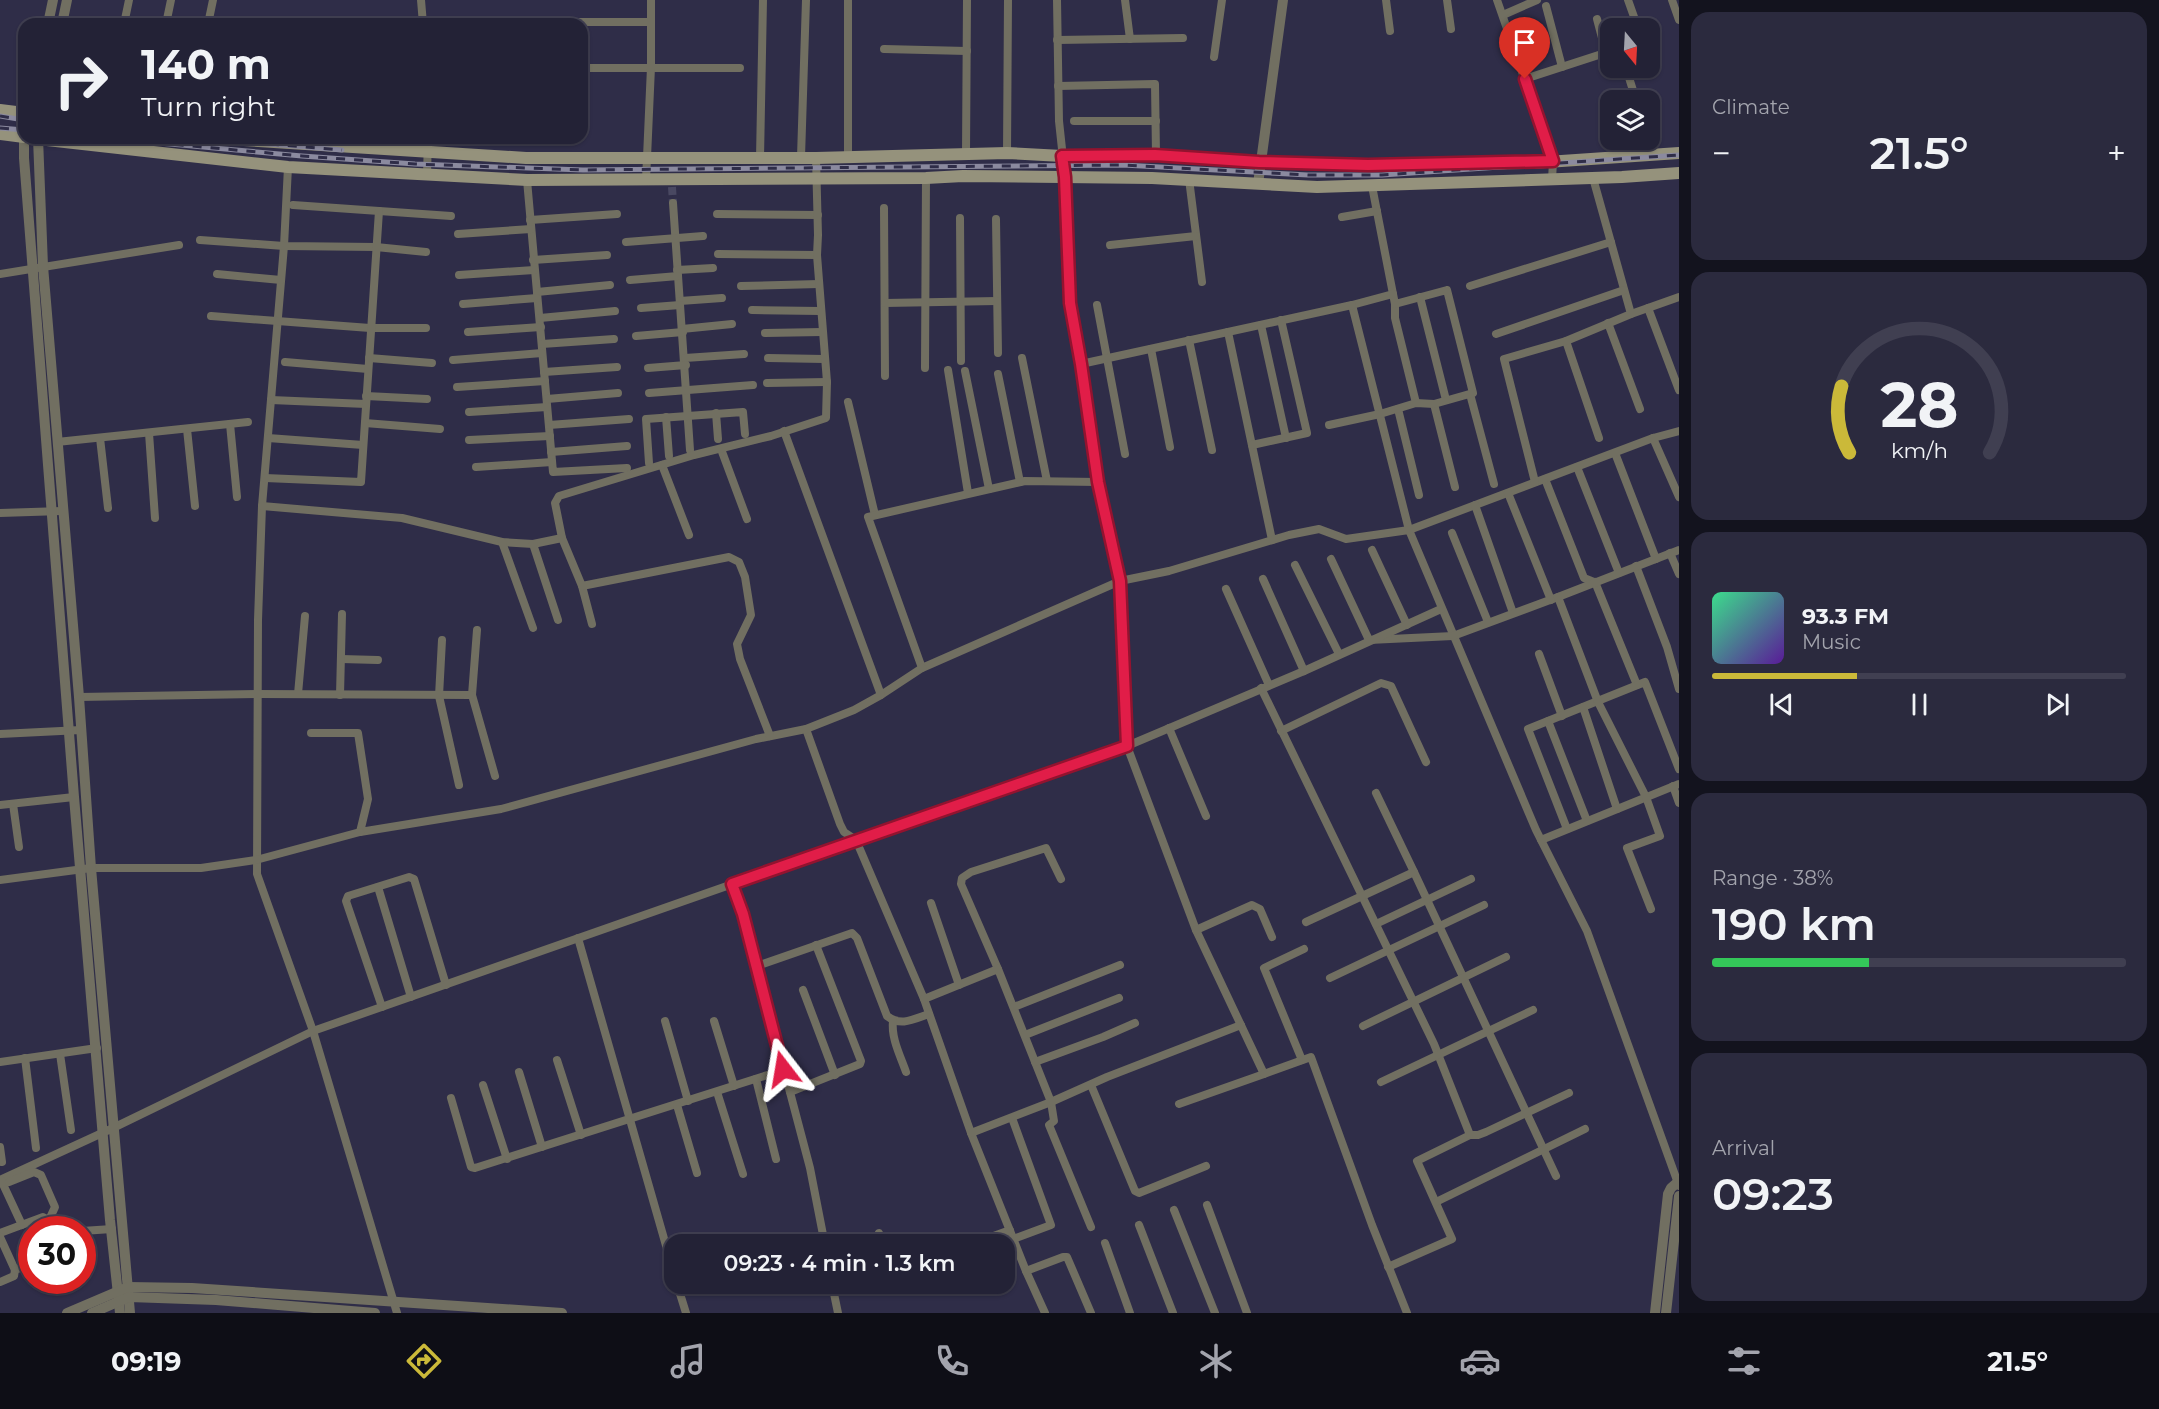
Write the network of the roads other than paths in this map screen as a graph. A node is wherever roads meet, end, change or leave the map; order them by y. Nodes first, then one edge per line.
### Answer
1 (53, 0) edge
2 (67, 0) edge
3 (129, 0) edge
4 (171, 0) edge
5 (213, 0) edge
6 (422, 0) edge
7 (651, 0) edge
8 (763, 0) edge
9 (806, 0) edge
10 (848, 0) edge
11 (967, 0) edge
12 (1008, 0) edge
13 (1057, 0) edge
14 (1125, 0) edge
15 (1222, 0) edge
16 (1283, 0) edge
17 (1386, 0) edge
18 (1447, 0) edge
19 (1497, 0) edge
20 (1537, 0) edge
21 (1628, 0) edge
22 (1672, 0) edge
23 (1546, 6) dead end
24 (1503, 15) junction
25 (49, 18) edge
26 (63, 18) edge
27 (125, 18) edge
28 (167, 18) edge
29 (209, 18) edge
30 (423, 18) edge
31 (1634, 18) edge
32 (1597, 19) dead end
33 (1679, 20) edge
34 (588, 22) edge
35 (651, 22) junction
36 (1600, 28) edge
37 (1451, 29) dead end
38 (1390, 31) dead end
39 (1183, 38) dead end
40 (1131, 39) junction
41 (1057, 40) junction
42 (884, 49) dead end
43 (967, 51) junction
44 (1600, 55) edge
45 (1214, 57) dead end
46 (651, 67) junction
47 (1562, 67) junction
48 (588, 68) edge
49 (740, 68) dead end
50 (1525, 79) junction
51 (1058, 86) junction
52 (0, 110) edge
53 (18, 112) edge
54 (1074, 121) dead end
55 (1156, 121) junction
56 (0, 134) edge
57 (18, 136) edge
58 (25, 144) edge
59 (35, 144) edge
60 (87, 144) edge
61 (298, 144) edge
62 (428, 144) edge
63 (429, 153) junction
64 (966, 153) junction
65 (1007, 153) junction
66 (1679, 153) edge
67 (1155, 155) junction
68 (1062, 156) junction
69 (801, 157) junction
70 (848, 157) junction
71 (760, 158) junction
72 (816, 158) junction
73 (647, 159) junction
74 (1553, 161) junction
75 (1259, 162) junction
76 (288, 167) junction
77 (1679, 173) edge
78 (427, 175) junction
79 (1065, 177) junction
80 (926, 178) junction
81 (1593, 178) junction
82 (817, 179) junction
83 (1189, 179) junction
84 (527, 180) junction
85 (646, 180) junction
86 (1552, 180) junction
87 (1258, 184) junction
88 (1372, 186) junction
89 (673, 203) tunnel mouth
90 (293, 205) dead end
91 (884, 208) dead end
92 (379, 211) junction
93 (1377, 211) junction
94 (617, 214) dead end
95 (717, 214) dead end
96 (818, 215) junction
97 (451, 216) dead end
98 (1342, 217) dead end
99 (960, 218) dead end
100 (996, 219) dead end
101 (530, 225) junction
102 (458, 234) dead end
103 (703, 236) dead end
104 (1196, 236) junction
105 (675, 238) junction
106 (200, 240) dead end
107 (626, 242) dead end
108 (1611, 242) junction
109 (179, 245) dead end
110 (1110, 245) dead end
111 (285, 246) junction
112 (376, 247) junction
113 (426, 252) dead end
114 (718, 254) dead end
115 (607, 255) dead end
116 (817, 255) junction
117 (533, 260) junction
118 (38, 267) junction
119 (713, 268) dead end
120 (534, 270) junction
121 (678, 273) junction
122 (0, 274) edge
123 (217, 274) dead end
124 (459, 275) dead end
125 (281, 280) junction
126 (630, 280) dead end
127 (1202, 282) dead end
128 (819, 284) junction
129 (610, 285) dead end
130 (741, 286) dead end
131 (1470, 286) dead end
132 (1624, 290) junction
133 (1393, 294) junction
134 (537, 295) junction
135 (1420, 297) junction
136 (1679, 297) edge
137 (722, 298) dead end
138 (997, 301) junction
139 (961, 302) junction
140 (680, 303) junction
141 (885, 303) junction
142 (924, 303) junction
143 (463, 304) dead end
144 (1352, 304) junction
145 (1395, 304) junction
146 (1097, 305) dead end
147 (641, 308) dead end
148 (1648, 308) junction
149 (752, 310) dead end
150 (615, 311) dead end
151 (820, 311) junction
152 (1631, 314) junction
153 (211, 316) dead end
154 (1281, 320) junction
155 (278, 322) junction
156 (540, 323) junction
157 (1608, 323) junction
158 (732, 324) dead end
159 (1261, 325) junction
160 (370, 328) junction
161 (426, 328) dead end
162 (682, 330) junction
163 (468, 332) dead end
164 (822, 332) junction
165 (1228, 332) junction
166 (765, 333) dead end
167 (1496, 334) dead end
168 (636, 336) dead end
169 (614, 339) dead end
170 (1189, 340) junction
171 (1566, 341) junction
172 (542, 348) junction
173 (1151, 349) junction
174 (998, 353) dead end
175 (744, 354) dead end
176 (369, 358) junction
177 (768, 358) dead end
178 (1022, 358) dead end
179 (1107, 358) junction
180 (453, 360) dead end
181 (824, 360) junction
182 (686, 361) junction
183 (961, 361) dead end
184 (285, 362) dead end
185 (432, 363) dead end
186 (1081, 364) junction
187 (617, 367) dead end
188 (648, 368) dead end
189 (925, 368) dead end
190 (368, 369) junction
191 (948, 370) dead end
192 (965, 371) dead end
193 (998, 374) dead end
194 (885, 376) dead end
195 (545, 377) junction
196 (827, 382) junction
197 (767, 383) dead end
198 (753, 385) dead end
199 (457, 387) dead end
200 (687, 389) junction
201 (1679, 390) edge
202 (618, 393) dead end
203 (649, 393) dead end
204 (1470, 394) junction
205 (427, 399) dead end
206 (271, 400) junction
207 (366, 400) junction
208 (1446, 400) junction
209 (848, 402) dead end
210 (547, 403) junction
211 (1416, 403) junction
212 (1434, 404) junction
213 (1398, 409) junction
214 (1640, 409) dead end
215 (469, 412) dead end
216 (716, 413) junction
217 (1380, 414) junction
218 (688, 415) junction
219 (666, 417) junction
220 (630, 419) dead end
221 (248, 422) dead end
222 (365, 423) junction
223 (230, 424) junction
224 (549, 425) junction
225 (1329, 425) dead end
226 (187, 429) junction
227 (440, 429) dead end
228 (784, 431) junction
229 (1679, 431) edge
230 (149, 433) junction
231 (745, 434) dead end
232 (549, 436) junction
233 (100, 438) junction
234 (268, 438) junction
235 (1286, 438) junction
236 (1599, 438) dead end
237 (1653, 438) junction
238 (718, 439) dead end
239 (470, 440) dead end
240 (57, 442) junction
241 (363, 445) junction
242 (1252, 445) junction
243 (627, 446) dead end
244 (1170, 447) dead end
245 (721, 448) junction
246 (690, 450) dead end
247 (1212, 450) dead end
248 (551, 452) junction
249 (1615, 453) junction
250 (1125, 454) dead end
251 (669, 456) dead end
252 (552, 462) junction
253 (649, 463) dead end
254 (662, 465) junction
255 (476, 467) dead end
256 (1578, 467) junction
257 (627, 468) dead end
258 (265, 478) junction
259 (1545, 479) junction
260 (1020, 482) junction
261 (1047, 482) junction
262 (1098, 482) junction
263 (1535, 482) junction
264 (1494, 484) dead end
265 (1455, 487) dead end
266 (989, 489) junction
267 (968, 493) junction
268 (1508, 493) junction
269 (1419, 495) dead end
270 (237, 497) dead end
271 (1679, 497) edge
272 (1475, 505) junction
273 (195, 506) dead end
274 (262, 506) junction
275 (108, 508) dead end
276 (57, 511) junction
277 (0, 513) edge
278 (875, 515) junction
279 (155, 518) dead end
280 (747, 519) dead end
281 (1409, 531) junction
282 (1452, 533) dead end
283 (689, 535) dead end
284 (562, 538) junction
285 (1272, 540) junction
286 (502, 542) junction
287 (533, 544) junction
288 (1371, 550) dead end
289 (1675, 552) edge
290 (1331, 559) dead end
291 (1656, 559) junction
292 (1295, 565) dead end
293 (1636, 566) junction
294 (1619, 573) junction
295 (1679, 574) edge
296 (1263, 579) dead end
297 (1120, 581) junction
298 (1595, 582) junction
299 (582, 586) junction
300 (1226, 589) dead end
301 (1555, 598) junction
302 (1442, 609) junction
303 (1513, 613) junction
304 (342, 614) dead end
305 (305, 616) dead end
306 (558, 620) dead end
307 (1488, 622) junction
308 (592, 624) dead end
309 (1407, 625) junction
310 (533, 628) dead end
311 (477, 630) dead end
312 (1453, 636) junction
313 (441, 640) dead end
314 (1369, 640) junction
315 (1339, 654) junction
316 (1539, 654) dead end
317 (341, 658) junction
318 (378, 660) dead end
319 (922, 668) junction
320 (1304, 671) junction
321 (1636, 685) junction
322 (1265, 687) junction
323 (1679, 689) edge
324 (258, 694) junction
325 (298, 694) junction
326 (340, 695) junction
327 (472, 695) junction
328 (881, 695) junction
329 (439, 696) junction
330 (79, 697) junction
331 (1598, 702) junction
332 (1583, 707) junction
333 (1562, 716) junction
334 (1548, 721) junction
335 (1169, 728) junction
336 (806, 729) junction
337 (76, 731) junction
338 (1281, 731) junction
339 (311, 733) dead end
340 (0, 734) edge
341 (770, 736) junction
342 (1127, 746) junction
343 (1426, 762) dead end
344 (1679, 769) edge
345 (495, 776) dead end
346 (459, 785) dead end
347 (1676, 785) edge
348 (1376, 793) dead end
349 (74, 797) junction
350 (1646, 797) junction
351 (1679, 803) edge
352 (14, 804) junction
353 (0, 805) edge
354 (1617, 809) junction
355 (1206, 816) dead end
356 (1587, 821) junction
357 (1567, 829) junction
358 (360, 832) junction
359 (856, 840) junction
360 (1541, 840) junction
361 (18, 847) dead end
362 (256, 860) junction
363 (86, 868) junction
364 (1414, 872) junction
365 (1061, 879) dead end
366 (1471, 879) dead end
367 (0, 880) edge
368 (732, 884) junction
369 (378, 886) junction
370 (1363, 896) junction
371 (1426, 900) junction
372 (931, 903) dead end
373 (1484, 905) dead end
374 (1651, 909) dead end
375 (1306, 922) dead end
376 (1376, 924) junction
377 (1438, 927) junction
378 (1196, 930) junction
379 (1272, 937) dead end
380 (578, 938) junction
381 (816, 945) junction
382 (1304, 949) dead end
383 (1389, 951) junction
384 (1506, 957) dead end
385 (1120, 965) dead end
386 (757, 966) junction
387 (998, 969) junction
388 (1330, 978) dead end
389 (1464, 978) junction
390 (446, 985) junction
391 (959, 985) junction
392 (803, 990) dead end
393 (411, 997) junction
394 (1119, 998) dead end
395 (924, 999) junction
396 (1413, 1003) junction
397 (382, 1007) junction
398 (1014, 1007) junction
399 (1533, 1010) dead end
400 (929, 1014) junction
401 (665, 1021) dead end
402 (714, 1021) dead end
403 (893, 1021) junction
404 (1135, 1023) dead end
405 (1241, 1025) junction
406 (1363, 1026) dead end
407 (1489, 1031) junction
408 (313, 1032) junction
409 (1024, 1035) junction
410 (97, 1048) junction
411 (60, 1053) junction
412 (1438, 1056) junction
413 (25, 1058) junction
414 (557, 1060) dead end
415 (1302, 1060) junction
416 (0, 1062) edge
417 (1035, 1062) junction
418 (519, 1072) dead end
419 (906, 1072) dead end
420 (774, 1073) dead end
421 (1264, 1074) junction
422 (835, 1075) junction
423 (756, 1079) junction
424 (1381, 1082) dead end
425 (483, 1085) dead end
426 (1091, 1085) junction
427 (734, 1086) junction
428 (717, 1092) junction
429 (790, 1092) junction
430 (1569, 1093) dead end
431 (451, 1098) dead end
432 (688, 1101) junction
433 (1051, 1102) junction
434 (1179, 1104) dead end
435 (677, 1105) junction
436 (1527, 1114) junction
437 (1012, 1118) junction
438 (629, 1121) junction
439 (1585, 1129) dead end
440 (71, 1130) dead end
441 (108, 1131) junction
442 (971, 1133) junction
443 (1470, 1135) junction
444 (581, 1136) junction
445 (0, 1147) edge
446 (542, 1147) junction
447 (36, 1148) dead end
448 (1543, 1148) junction
449 (776, 1159) dead end
450 (507, 1160) junction
451 (2, 1162) dead end
452 (1206, 1166) dead end
453 (698, 1173) dead end
454 (743, 1174) dead end
455 (1556, 1176) dead end
456 (3, 1181) edge
457 (1678, 1184) edge
458 (1679, 1196) edge
459 (1436, 1202) junction
460 (1207, 1205) dead end
461 (1174, 1210) dead end
462 (18, 1216) edge
463 (51, 1216) edge
464 (1139, 1225) dead end
465 (18, 1227) edge
466 (1091, 1227) dead end
467 (112, 1229) junction
468 (96, 1230) edge
469 (823, 1234) edge
470 (1012, 1234) edge
471 (1015, 1234) edge
472 (0, 1235) edge
473 (664, 1240) edge
474 (1015, 1243) edge
475 (1105, 1243) dead end
476 (1388, 1267) junction
477 (18, 1269) edge
478 (15, 1270) junction
479 (1026, 1271) junction
480 (0, 1282) edge
481 (124, 1294) junction
482 (680, 1294) edge
483 (834, 1294) edge
484 (396, 1308) edge
485 (67, 1313) edge
486 (92, 1313) edge
487 (120, 1313) edge
488 (130, 1313) edge
489 (375, 1313) edge
490 (562, 1313) edge
491 (686, 1313) edge
492 (838, 1313) edge
493 (1045, 1313) edge
494 (1091, 1313) edge
495 (1130, 1313) edge
496 (1173, 1313) edge
497 (1215, 1313) edge
498 (1247, 1313) edge
499 (1407, 1313) edge
500 (1655, 1313) edge
501 (1666, 1313) edge

1 - 25 street
2 - 26 street
3 - 27 street
4 - 28 street
5 - 29 street
6 - 30 street
7 - 35 street
8 - 71 street
9 - 69 street
10 - 70 street
11 - 43 street
12 - 65 street
13 - 41 street
14 - 40 street
15 - 45 street
16 - 75 street
17 - 38 street
18 - 37 street
19 - 24 street
20 - 24 street
21 - 31 street
22 - 33 street
23 - 47 street
24 - 50 street
32 - 36 street
34 - 35 street
35 - 46 street
39 - 40 street
40 - 41 street
41 - 51 street
42 - 43 street
43 - 64 street
44 - 47 street
46 - 48 street
46 - 49 street
46 - 73 street
47 - 50 street
50 - 74 street
51 - 55 street
51 - 68 street
52 - 53 main road
54 - 55 street
55 - 67 street
56 - 57 main road
58 - 118 street
59 - 118 street
60 - 76 main road
61 - 63 main road
62 - 63 street
63 - 73 main road
63 - 78 street
64 - 65 main road
64 - 70 main road
65 - 68 main road
66 - 74 main road
67 - 68 main road
67 - 75 main road
68 - 79 street
69 - 71 main road
69 - 72 main road
70 - 72 main road
71 - 73 main road
72 - 82 street
73 - 85 street
74 - 75 main road
74 - 86 street
75 - 87 street
76 - 78 main road
76 - 111 street
77 - 81 main road
78 - 84 main road
79 - 80 main road
79 - 83 main road
79 - 186 street
80 - 82 main road
80 - 142 street
81 - 86 main road
81 - 108 street
82 - 85 main road
82 - 96 street
83 - 87 main road
83 - 104 street
84 - 85 main road
84 - 101 street
86 - 88 main road
87 - 88 main road
88 - 93 street
89 - 105 street
90 - 92 street
91 - 141 street
92 - 97 street
92 - 112 street
93 - 98 street
93 - 133 street
94 - 101 street
95 - 96 street
96 - 116 street
99 - 139 street
100 - 138 street
101 - 102 street
101 - 117 street
103 - 105 street
104 - 110 street
104 - 127 street
105 - 107 street
105 - 121 street
106 - 111 street
108 - 131 street
108 - 132 street
109 - 118 street
111 - 112 street
111 - 125 street
112 - 113 street
112 - 160 street
114 - 116 street
115 - 117 street
116 - 128 street
117 - 120 street
118 - 122 street
118 - 240 street
118 - 276 street
119 - 121 street
120 - 124 street
120 - 134 street
121 - 126 street
121 - 140 street
123 - 125 street
125 - 155 street
128 - 130 street
128 - 151 street
129 - 134 street
132 - 152 street
132 - 167 street
133 - 144 street
133 - 145 street
134 - 143 street
134 - 156 street
135 - 145 street
135 - 204 street
135 - 208 street
136 - 148 street
137 - 140 street
138 - 139 street
138 - 174 street
139 - 142 street
139 - 183 street
140 - 147 street
140 - 162 street
141 - 142 street
141 - 194 street
142 - 189 street
144 - 154 street
144 - 217 street
145 - 211 street
146 - 179 street
148 - 152 street
148 - 201 street
149 - 151 street
150 - 156 street
151 - 164 street
152 - 157 street
153 - 155 street
154 - 159 street
154 - 235 street
155 - 160 street
155 - 206 street
156 - 163 street
156 - 172 street
157 - 171 street
157 - 214 street
158 - 162 street
159 - 165 street
159 - 235 street
160 - 161 street
160 - 176 street
162 - 168 street
162 - 182 street
164 - 166 street
164 - 181 street
165 - 170 street
165 - 242 street
169 - 172 street
170 - 173 street
170 - 247 street
171 - 236 street
171 - 263 street
172 - 180 street
172 - 195 street
173 - 179 street
173 - 244 street
175 - 182 street
176 - 185 street
176 - 190 street
177 - 181 street
178 - 261 street
179 - 186 street
179 - 250 street
181 - 196 street
182 - 188 street
182 - 200 street
184 - 190 street
186 - 262 street
187 - 195 street
190 - 207 street
191 - 267 street
192 - 266 street
193 - 260 street
195 - 199 street
195 - 210 street
196 - 197 street
196 - 228 street
198 - 200 street
200 - 203 street
200 - 218 street
202 - 210 street
204 - 208 street
204 - 264 street
205 - 207 street
206 - 207 street
206 - 234 street
207 - 222 street
208 - 212 street
209 - 278 street
210 - 215 street
210 - 224 street
211 - 212 street
211 - 213 street
212 - 265 street
213 - 217 street
213 - 269 street
216 - 218 street
216 - 231 street
216 - 238 street
217 - 225 street
217 - 281 street
218 - 219 street
218 - 246 street
219 - 251 street
219 - 253 street
220 - 224 street
221 - 223 street
222 - 227 street
222 - 241 street
223 - 226 street
223 - 270 street
224 - 232 street
226 - 230 street
226 - 273 street
228 - 245 street
228 - 328 street
229 - 237 street
230 - 233 street
230 - 279 street
232 - 239 street
232 - 248 street
233 - 240 street
233 - 275 street
234 - 241 street
234 - 258 street
235 - 242 street
237 - 249 street
237 - 271 street
240 - 276 street
241 - 258 street
242 - 285 street
243 - 248 street
245 - 254 street
245 - 280 street
248 - 252 street
249 - 256 street
249 - 291 street
252 - 255 street
252 - 257 street
254 - 283 street
254 - 284 street
256 - 259 street
256 - 294 street
258 - 274 street
259 - 263 street
259 - 298 street
260 - 261 street
260 - 266 street
261 - 262 street
262 - 297 street
263 - 268 street
266 - 267 street
267 - 278 street
268 - 272 street
268 - 301 street
272 - 281 street
272 - 303 street
274 - 286 street
274 - 324 street
276 - 277 street
276 - 330 street
276 - 337 street
278 - 319 street
281 - 285 street
281 - 302 street
282 - 307 street
284 - 287 street
284 - 299 street
285 - 297 street
286 - 287 street
286 - 310 street
287 - 306 street
288 - 309 street
289 - 291 street
289 - 295 street
290 - 314 street
291 - 293 street
292 - 315 street
293 - 294 street
293 - 323 street
294 - 298 street
296 - 320 street
297 - 319 street
297 - 342 street
298 - 301 street
298 - 321 street
299 - 308 street
299 - 341 street
300 - 322 street
301 - 303 street
301 - 331 street
302 - 309 street
302 - 312 street
303 - 307 street
304 - 317 street
305 - 325 street
307 - 312 street
309 - 314 street
311 - 327 street
312 - 314 street
312 - 360 street
313 - 329 street
314 - 315 street
315 - 320 street
316 - 333 street
317 - 318 street
317 - 326 street
319 - 328 street
320 - 322 street
321 - 331 street
321 - 344 street
322 - 335 street
322 - 338 street
324 - 325 street
324 - 330 street
324 - 362 street
325 - 326 street
326 - 329 street
327 - 329 street
327 - 345 street
328 - 336 street
329 - 346 street
330 - 337 street
331 - 332 street
331 - 350 street
332 - 333 street
332 - 354 street
333 - 334 street
334 - 356 street
334 - 357 street
335 - 342 street
335 - 355 street
336 - 341 street
336 - 359 street
337 - 340 street
337 - 349 street
337 - 363 street
338 - 343 street
338 - 370 street
339 - 358 street
341 - 358 street
342 - 359 street
342 - 378 street
347 - 350 street
347 - 351 street
348 - 364 street
349 - 352 street
349 - 363 street
350 - 354 street
350 - 374 street
352 - 353 street
352 - 361 street
354 - 356 street
356 - 357 street
357 - 360 street
358 - 362 street
359 - 368 street
359 - 395 street
360 - 457 street
362 - 363 street
362 - 408 street
363 - 367 street
363 - 410 street
363 - 441 street
364 - 370 street
364 - 371 street
365 - 387 street
366 - 371 street
368 - 380 street
368 - 386 street
369 - 390 street
369 - 393 street
369 - 397 street
370 - 375 street
370 - 376 street
371 - 376 street
371 - 377 street
372 - 391 street
373 - 377 street
376 - 383 street
377 - 383 street
377 - 389 street
378 - 379 street
378 - 405 street
380 - 390 street
380 - 438 street
381 - 386 street
381 - 403 street
381 - 422 street
382 - 415 street
383 - 388 street
383 - 396 street
384 - 389 street
385 - 398 street
386 - 429 street
387 - 391 street
387 - 398 street
389 - 396 street
389 - 407 street
390 - 393 street
391 - 395 street
392 - 422 street
393 - 397 street
394 - 409 street
395 - 400 street
396 - 406 street
396 - 412 street
397 - 408 street
398 - 409 street
399 - 407 street
400 - 403 street
400 - 442 street
401 - 432 street
402 - 427 street
403 - 419 street
404 - 417 street
405 - 421 street
405 - 426 street
407 - 412 street
407 - 436 street
408 - 441 street
408 - 484 street
409 - 417 street
410 - 411 street
410 - 441 street
411 - 413 street
411 - 440 street
412 - 424 street
412 - 443 street
413 - 416 street
413 - 447 street
414 - 444 street
415 - 421 street
415 - 476 street
417 - 433 street
418 - 446 street
420 - 423 street
421 - 434 street
422 - 429 street
423 - 427 street
423 - 449 street
425 - 450 street
426 - 433 street
426 - 452 street
427 - 428 street
428 - 432 street
428 - 454 street
429 - 469 street
430 - 436 street
431 - 450 street
432 - 435 street
433 - 437 street
433 - 466 street
435 - 438 street
435 - 453 street
436 - 443 street
436 - 448 street
437 - 442 street
437 - 471 street
438 - 444 street
438 - 473 street
439 - 448 street
441 - 456 street
441 - 467 street
441 - 481 street
442 - 470 street
443 - 459 street
444 - 446 street
445 - 451 street
446 - 450 street
448 - 455 street
448 - 459 street
456 - 462 street
456 - 463 street
457 - 500 street
458 - 501 street
459 - 476 street
460 - 498 street
461 - 497 street
464 - 496 street
465 - 472 street
467 - 468 street
467 - 481 street
472 - 478 street
474 - 479 street
475 - 495 street
476 - 499 street
477 - 478 street
478 - 480 street
479 - 493 street
479 - 494 street
481 - 484 street
481 - 485 street
481 - 486 street
481 - 487 street
481 - 488 street
481 - 489 street
482 - 491 street
483 - 492 street
484 - 490 street

